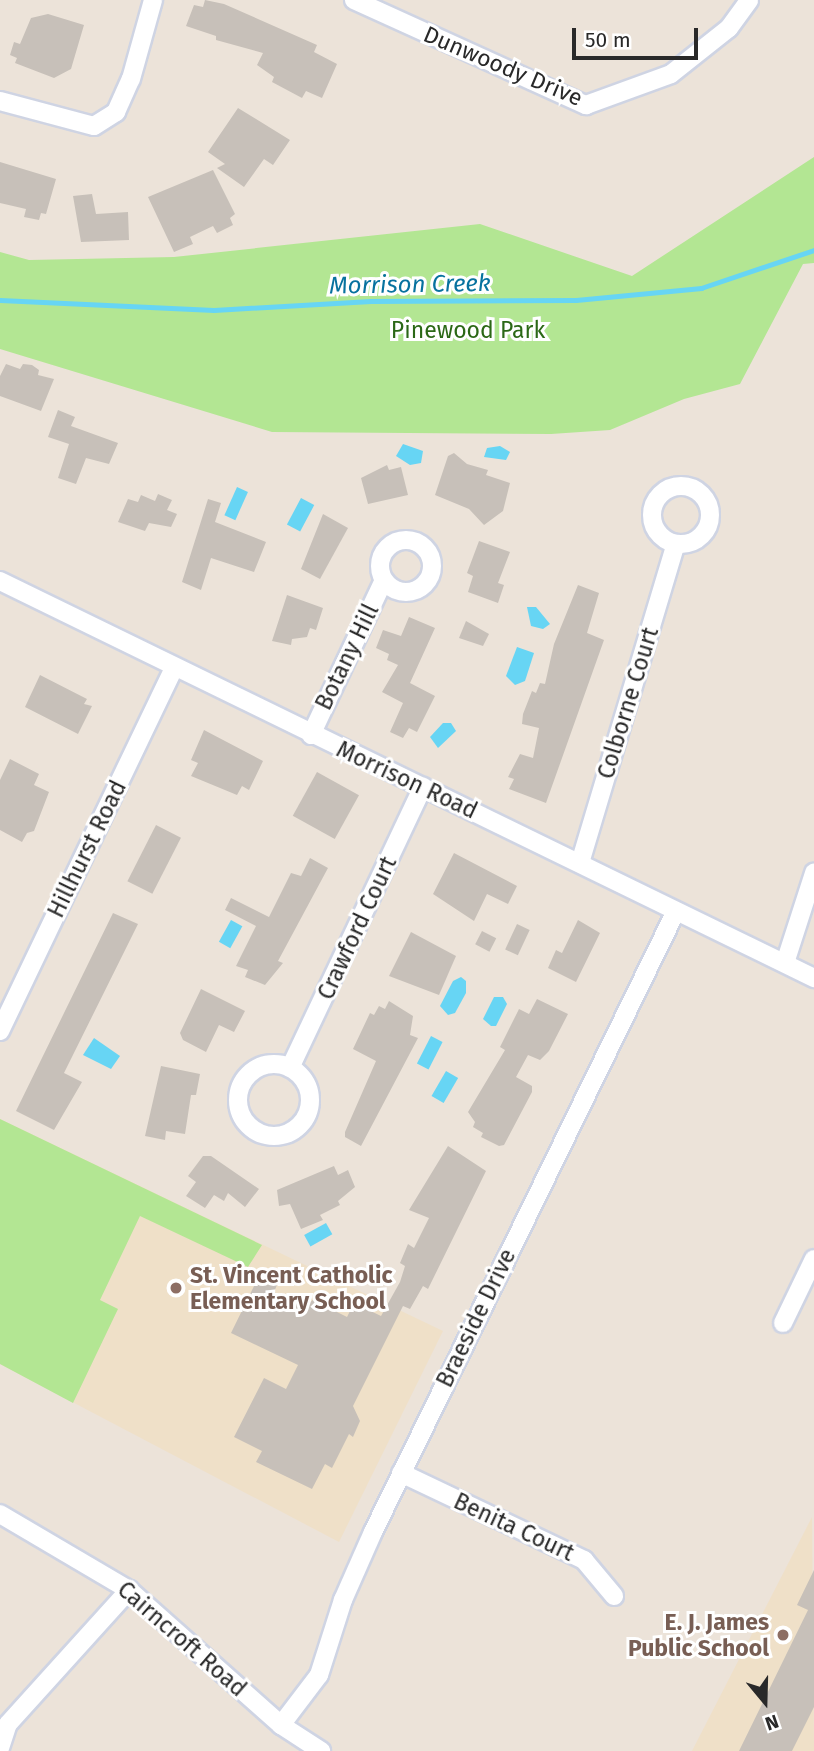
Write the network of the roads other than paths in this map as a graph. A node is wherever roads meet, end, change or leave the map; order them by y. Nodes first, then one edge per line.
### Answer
1 (153, 0) edge
2 (354, 0) edge
3 (749, 0) edge
4 (0, 101) edge
5 (676, 544) dead end
6 (384, 580) dead end
7 (0, 581) edge
8 (174, 668) junction
9 (311, 735) junction
10 (423, 787) junction
11 (580, 863) junction
12 (814, 873) edge
13 (677, 911) junction
14 (785, 963) junction
15 (814, 978) edge
16 (0, 1031) edge
17 (290, 1068) junction
18 (814, 1259) edge
19 (783, 1323) dead end
20 (401, 1474) junction
21 (0, 1514) edge
22 (130, 1590) junction
23 (614, 1597) dead end
24 (281, 1725) junction
25 (0, 1748) edge
26 (321, 1751) edge

1 - 4 street
2 - 3 street, Dunwoody Drive
5 - 11 street, Colborne Court
6 - 9 street, Botany Hill
7 - 8 street, Morrison Road
8 - 9 street, Morrison Road
8 - 16 street, Hillhurst Road
9 - 10 street, Morrison Road
10 - 11 street, Morrison Road
10 - 17 street, Crawford Court
11 - 13 street, Morrison Road
12 - 14 street
13 - 14 street, Morrison Road
13 - 20 street, Braeside Drive
14 - 15 street, Morrison Road
17 - 17 street
18 - 19 street
20 - 23 street, Benita Court
20 - 24 street, Braeside Drive
21 - 22 street, Cairncroft Road
22 - 24 street, Cairncroft Road
22 - 25 street
24 - 26 street, Cairncroft Road

